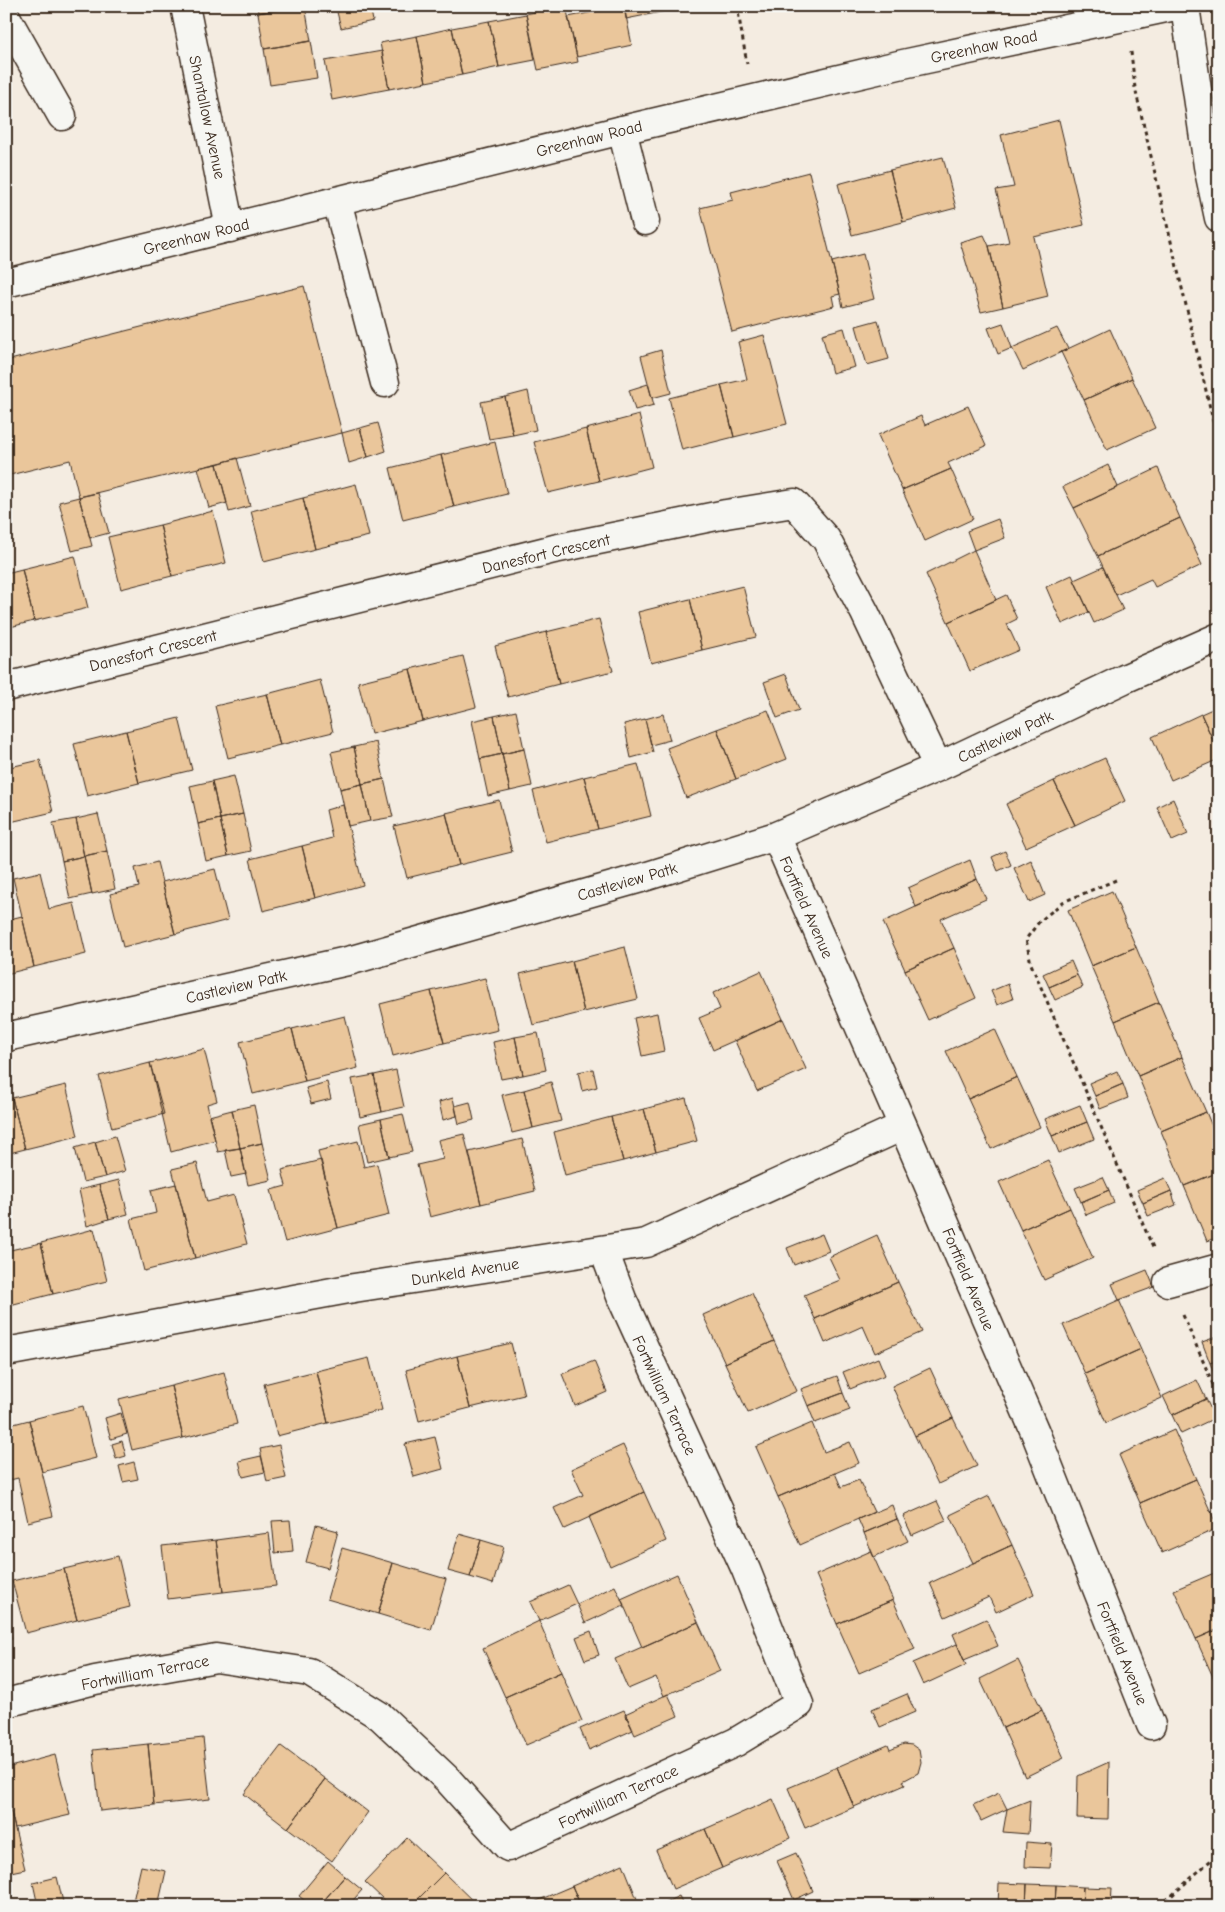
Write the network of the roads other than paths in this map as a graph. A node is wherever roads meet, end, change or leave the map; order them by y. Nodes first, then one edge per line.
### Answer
1 (185, 6) edge
2 (1175, 6) edge
3 (1185, 6) edge
4 (6, 17) edge
5 (62, 116) dead end
6 (622, 130) junction
7 (337, 201) junction
8 (1219, 218) edge
9 (645, 221) dead end
10 (230, 228) junction
11 (6, 283) edge
12 (385, 383) dead end
13 (1219, 637) edge
14 (6, 687) edge
15 (938, 768) junction
16 (776, 836) junction
17 (6, 1037) edge
18 (903, 1126) junction
19 (604, 1251) junction
20 (1219, 1268) edge
21 (1168, 1282) road end
22 (6, 1352) edge
23 (6, 1703) edge
24 (1151, 1725) dead end

1 - 10 street, Shantallow Avenue
2 - 6 street, Greenhaw Road
3 - 8 street
4 - 5 street
6 - 7 street, Greenhaw Road
6 - 9 street
7 - 10 street, Greenhaw Road
7 - 12 street
10 - 11 street, Greenhaw Road
13 - 15 street, Castleview Patk
14 - 15 street, Danesfort Crescent
15 - 16 street, Castleview Patk
16 - 17 street, Castleview Patk
16 - 18 street, Fortfield Avenue
18 - 19 street, Dunkeld Avenue
18 - 24 street, Fortfield Avenue
19 - 22 street, Dunkeld Avenue
19 - 23 street, Fortwilliam Terrace
20 - 21 street

